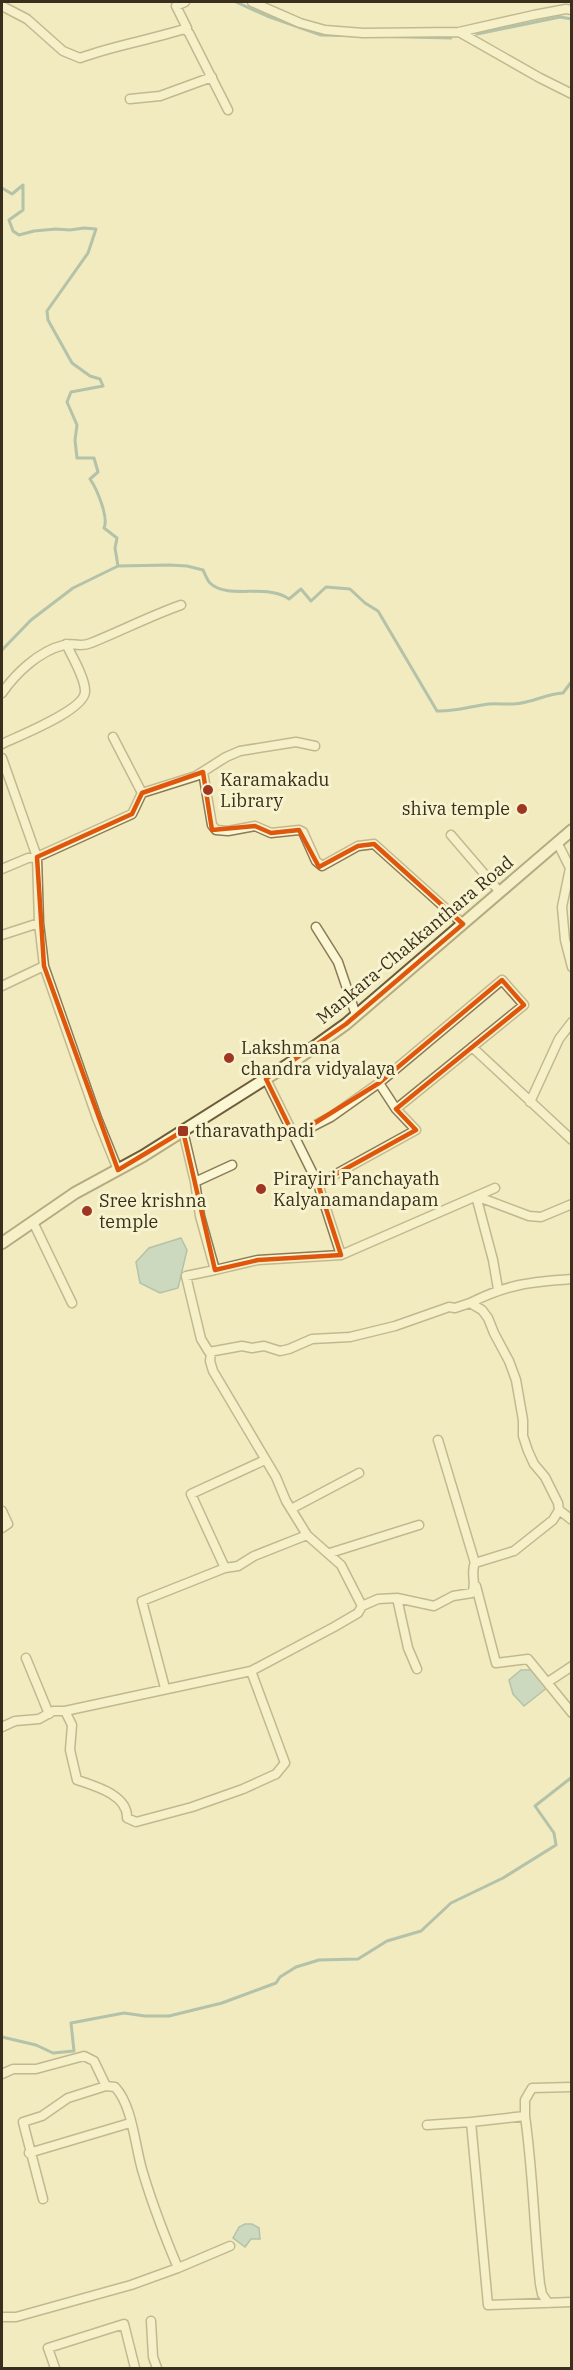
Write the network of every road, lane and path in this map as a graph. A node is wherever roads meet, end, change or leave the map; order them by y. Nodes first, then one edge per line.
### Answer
1 (185, 2) edge
2 (252, 2) edge
3 (2, 6) edge
4 (572, 10) edge
5 (185, 29) junction
6 (459, 32) junction
7 (212, 76) junction
8 (572, 94) edge
9 (130, 99) dead end
10 (228, 110) dead end
11 (182, 605) dead end
12 (66, 644) junction
13 (2, 693) edge
14 (113, 736) dead end
15 (2, 744) edge
16 (315, 746) dead end
17 (2, 758) edge
18 (203, 772) junction
19 (142, 793) junction
20 (572, 830) edge
21 (451, 835) dead end
22 (557, 842) junction
23 (37, 857) junction
24 (2, 869) edge
25 (500, 891) junction
26 (39, 923) junction
27 (463, 924) junction
28 (316, 927) dead end
29 (2, 934) edge
30 (568, 940) edge
31 (44, 966) junction
32 (572, 968) edge
33 (2, 986) edge
34 (356, 1015) junction
35 (572, 1022) edge
36 (472, 1047) junction
37 (266, 1078) junction
38 (379, 1083) junction
39 (531, 1102) junction
40 (396, 1109) junction
41 (183, 1131) junction
42 (294, 1136) junction
43 (572, 1140) edge
44 (232, 1165) dead end
45 (118, 1170) junction
46 (195, 1182) junction
47 (318, 1184) junction
48 (495, 1188) dead end
49 (476, 1196) junction
50 (572, 1204) edge
51 (33, 1222) junction
52 (2, 1243) edge
53 (341, 1255) junction
54 (215, 1270) junction
55 (572, 1280) edge
56 (498, 1289) junction
57 (72, 1303) dead end
58 (470, 1303) junction
59 (211, 1352) junction
60 (438, 1440) dead end
61 (265, 1460) junction
62 (358, 1473) dead end
63 (291, 1509) junction
64 (559, 1510) junction
65 (2, 1511) edge
66 (572, 1520) edge
67 (419, 1525) dead end
68 (2, 1527) edge
69 (307, 1534) junction
70 (330, 1553) junction
71 (475, 1563) junction
72 (225, 1568) junction
73 (476, 1586) junction
74 (397, 1598) junction
75 (362, 1606) junction
76 (26, 1658) dead end
77 (572, 1666) edge
78 (417, 1669) dead end
79 (251, 1671) junction
80 (548, 1682) junction
81 (165, 1688) junction
82 (65, 1711) junction
83 (572, 1713) edge
84 (49, 1714) junction
85 (2, 1727) edge
86 (2, 2074) edge
87 (106, 2086) junction
88 (572, 2087) edge
89 (525, 2116) junction
90 (471, 2122) junction
91 (130, 2123) junction
92 (427, 2125) dead end
93 (29, 2153) junction
94 (43, 2199) dead end
95 (230, 2246) dead end
96 (178, 2268) junction
97 (572, 2302) edge
98 (548, 2303) junction
99 (2, 2317) edge
100 (151, 2321) dead end
101 (55, 2368) edge
102 (135, 2368) edge
103 (157, 2368) edge

1 - 5 street
2 - 6 street
3 - 5 street
4 - 6 street
5 - 7 street
6 - 8 street
7 - 9 street
7 - 10 street
11 - 12 street
12 - 13 street
12 - 15 street
14 - 19 street
16 - 18 street
17 - 23 street
18 - 19 street
18 - 27 street
19 - 23 street
20 - 22 main road, Mankara-Chakkanthara Road
21 - 25 street
22 - 25 main road, Mankara-Chakkanthara Road
22 - 30 street
23 - 24 street
23 - 26 street
25 - 27 main road, Mankara-Chakkanthara Road
26 - 29 street
26 - 31 street
27 - 34 main road, Mankara-Chakkanthara Road
28 - 34 street
30 - 32 street
31 - 33 street
31 - 45 street
34 - 37 main road, Mankara-Chakkanthara Road
35 - 39 street
36 - 38 street
36 - 39 street
36 - 40 street
37 - 41 main road, Mankara-Chakkanthara Road
37 - 42 street
38 - 40 street
38 - 42 street
39 - 43 street
40 - 47 street
41 - 45 main road, Mankara-Chakkanthara Road
41 - 46 street
42 - 47 street
44 - 46 street
45 - 51 main road, Mankara-Chakkanthara Road
46 - 54 street
47 - 53 street
48 - 49 street
49 - 50 street
49 - 53 street
49 - 56 street
51 - 52 main road, Mankara-Chakkanthara Road
51 - 57 street
53 - 54 street
54 - 59 street
55 - 56 street
56 - 58 street
58 - 59 street
58 - 64 street
59 - 61 street
60 - 71 street
61 - 63 street
61 - 72 street
62 - 63 street
63 - 69 street
64 - 66 street
64 - 71 street
65 - 68 street
67 - 70 street
69 - 70 street
69 - 72 street
70 - 75 street
71 - 73 street
72 - 81 street
73 - 74 street
73 - 80 street
74 - 75 street
74 - 78 street
75 - 79 street
76 - 84 street
77 - 80 street
79 - 81 street
79 - 82 street
80 - 83 street
81 - 82 street
82 - 84 street
84 - 85 street
86 - 87 street
87 - 91 street
87 - 93 street
88 - 89 street
89 - 90 street
89 - 98 street
90 - 92 street
90 - 98 street
91 - 93 street
91 - 96 street
93 - 94 street
95 - 96 street
96 - 99 street
97 - 98 street
100 - 103 street
101 - 102 street

